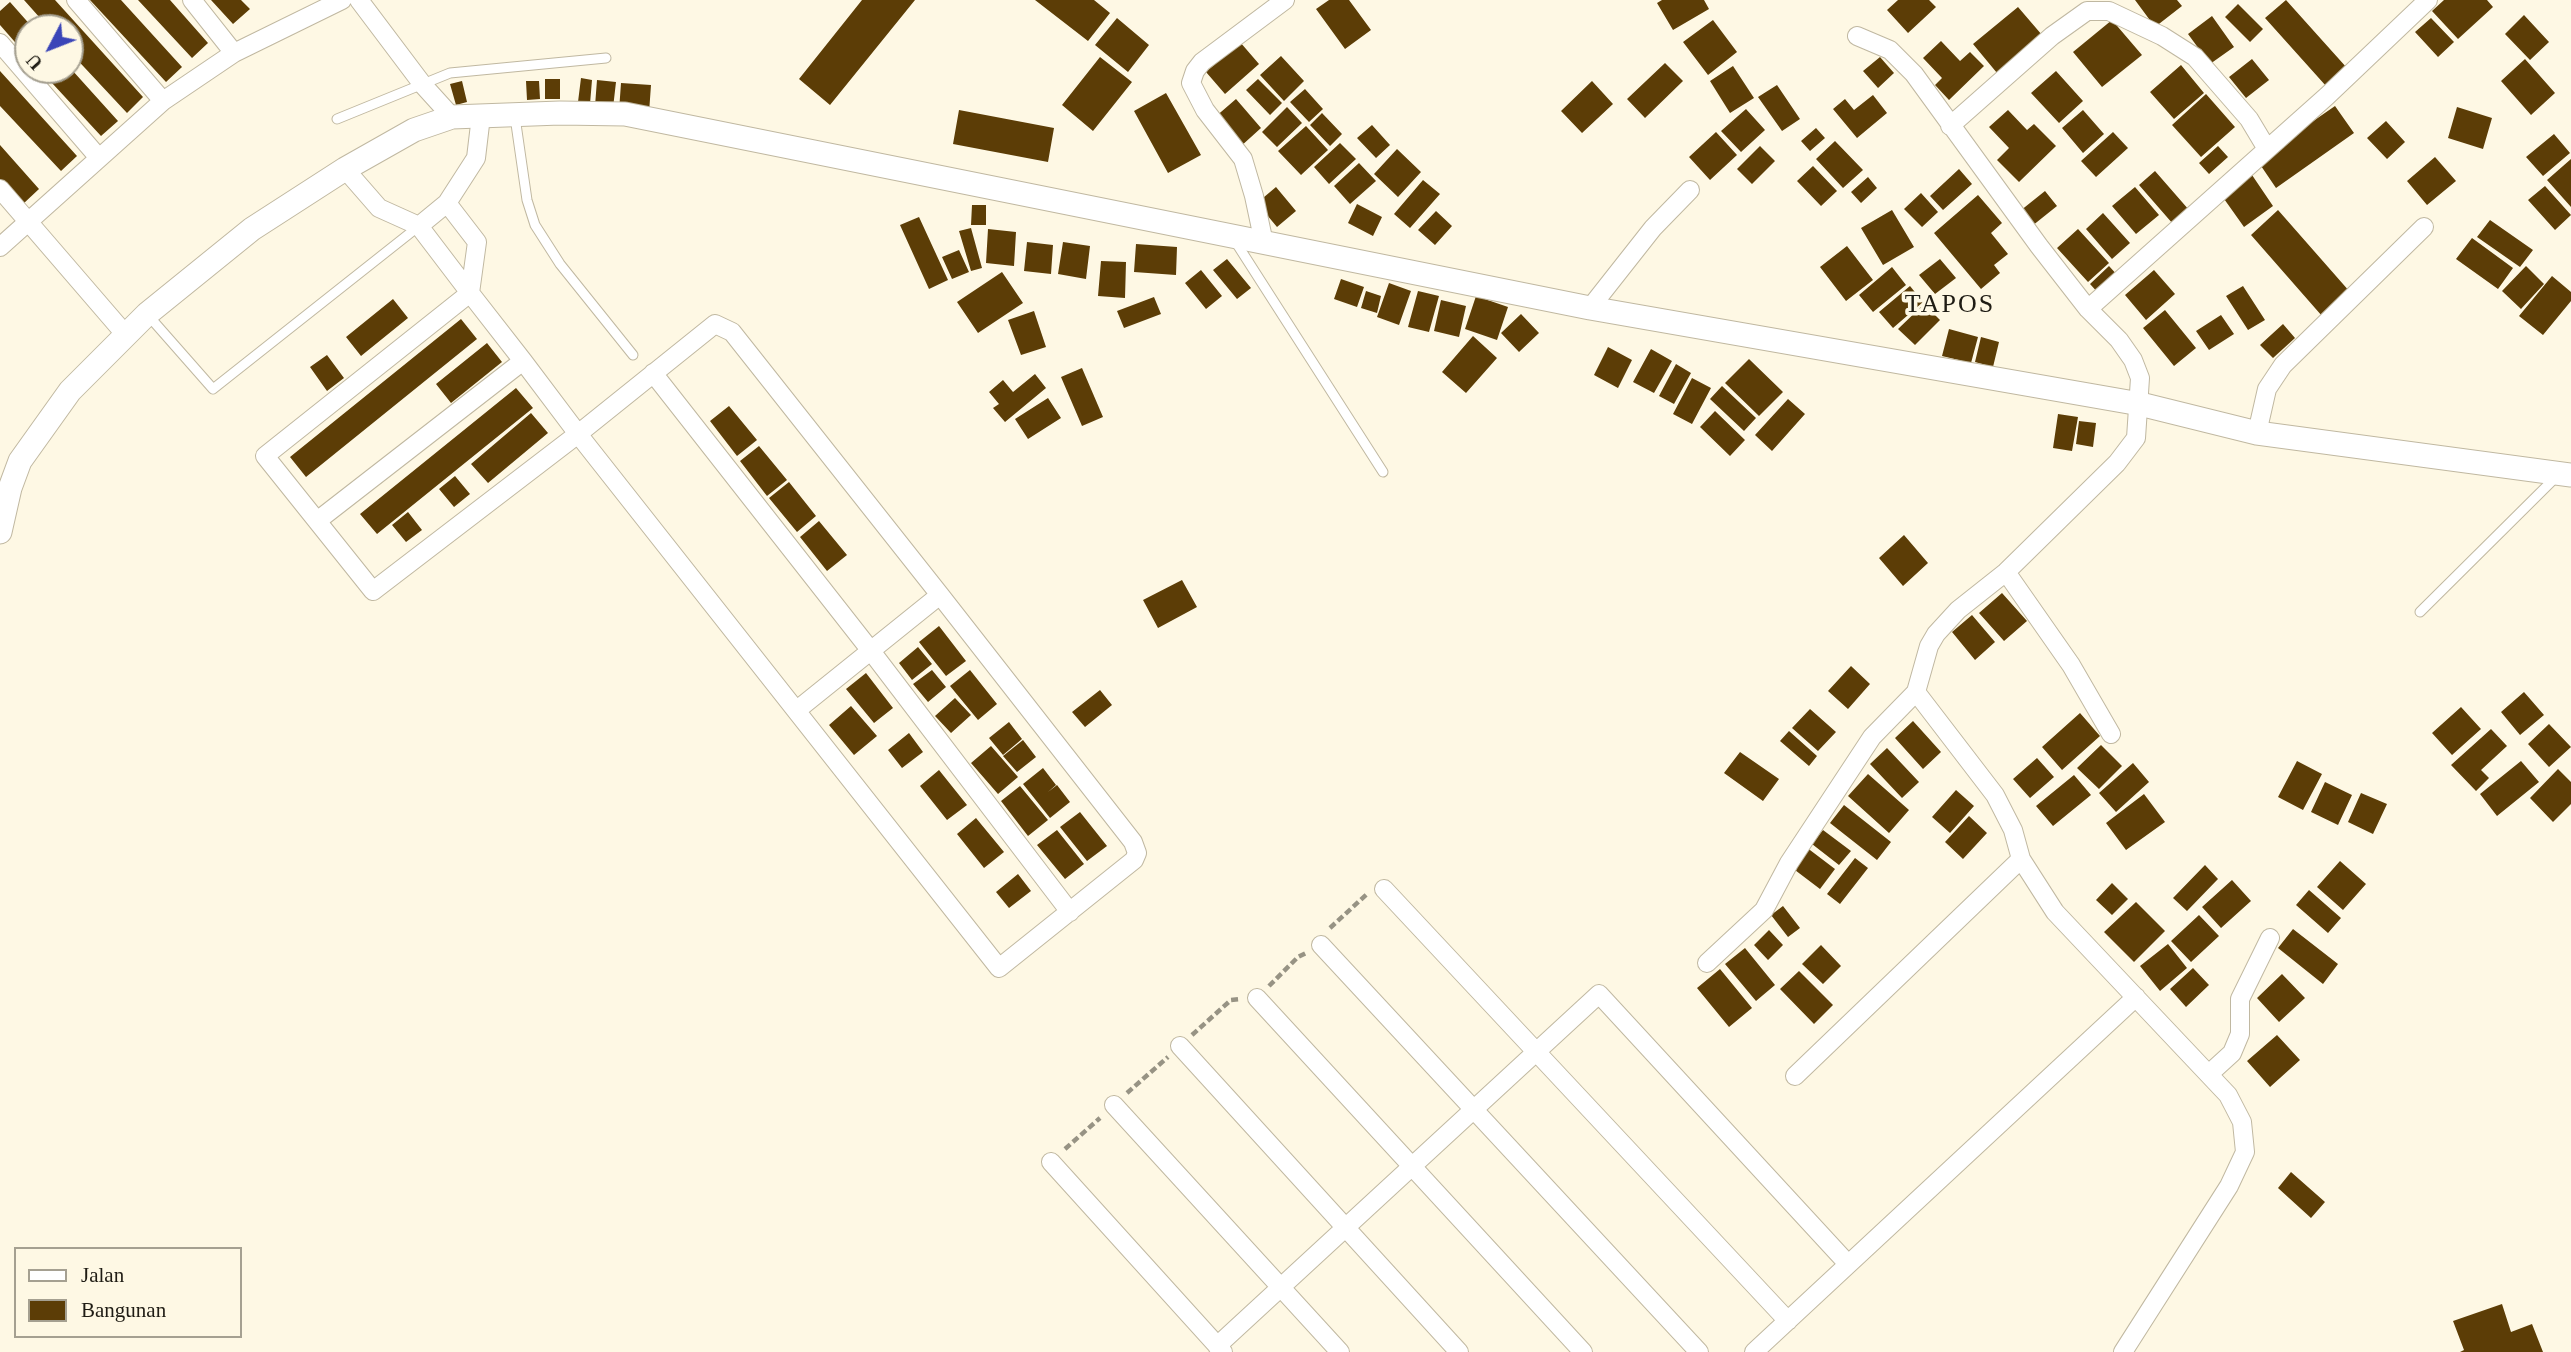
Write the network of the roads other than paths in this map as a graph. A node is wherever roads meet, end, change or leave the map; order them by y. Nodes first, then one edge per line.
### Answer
1 (76, 0) edge
2 (192, 0) edge
3 (342, 0) edge
4 (359, 0) edge
5 (1285, 0) edge
6 (2428, 0) edge
7 (321, 4) edge
8 (1857, 36) dead end
9 (0, 43) edge
10 (234, 53) junction
11 (606, 58) dead end
12 (423, 85) junction
13 (163, 101) junction
14 (515, 115) junction
15 (481, 116) junction
16 (452, 117) junction
17 (337, 119) dead end
18 (1950, 126) junction
19 (2267, 149) junction
20 (99, 158) junction
21 (345, 169) junction
22 (0, 189) edge
23 (1690, 190) dead end
24 (447, 203) junction
25 (15, 211) edge
26 (419, 226) junction
27 (2424, 227) dead end
28 (1233, 237) junction
29 (1264, 243) junction
30 (0, 247) edge
31 (470, 293) junction
32 (1590, 308) junction
33 (2088, 309) junction
34 (147, 314) junction
35 (125, 334) junction
36 (633, 355) dead end
37 (523, 361) junction
38 (653, 373) junction
39 (2140, 404) junction
40 (2257, 433) junction
41 (578, 434) junction
42 (1382, 472) dead end
43 (2566, 474) edge
44 (317, 521) junction
45 (0, 532) edge
46 (2006, 572) junction
47 (940, 595) junction
48 (2420, 612) dead end
49 (871, 651) junction
50 (1916, 692) junction
51 (797, 710) junction
52 (2111, 734) dead end
53 (2021, 859) junction
54 (1384, 889) road end
55 (1070, 912) junction
56 (2270, 938) dead end
57 (1321, 945) road end
58 (1707, 963) dead end
59 (2136, 996) junction
60 (1258, 998) road end
61 (1180, 1046) road end
62 (1536, 1052) junction
63 (2209, 1074) junction
64 (1795, 1076) dead end
65 (1114, 1105) road end
66 (1474, 1110) junction
67 (1051, 1162) road end
68 (1413, 1165) junction
69 (1346, 1228) junction
70 (1849, 1264) junction
71 (1281, 1287) junction
72 (1787, 1321) junction
73 (1220, 1349) edge
74 (1340, 1352) edge
75 (1459, 1352) edge
76 (1583, 1352) edge
77 (1699, 1352) edge
78 (1754, 1352) edge
79 (2123, 1352) edge

1 - 13 street
2 - 10 street
3 - 7 street
4 - 12 street
5 - 29 street
6 - 19 street
7 - 10 street
8 - 18 street
9 - 20 street
10 - 13 street
11 - 12 lane
12 - 16 street
12 - 17 lane
13 - 20 street
14 - 15 street
14 - 28 street
14 - 36 lane
15 - 16 street
15 - 24 street
16 - 21 street
18 - 19 street
18 - 33 street
19 - 33 street
20 - 25 street
21 - 26 street
21 - 34 street
22 - 25 street
23 - 32 street
24 - 26 street
24 - 31 street
25 - 30 street
25 - 35 street
26 - 31 street
26 - 34 lane
27 - 40 street
28 - 29 street
28 - 42 lane
29 - 32 street
31 - 37 street
31 - 44 street
32 - 39 street
33 - 39 street
34 - 35 street
35 - 45 street
37 - 41 street
37 - 44 street
38 - 41 street
38 - 47 street
38 - 49 street
39 - 40 street
39 - 46 street
40 - 43 street
41 - 44 street
41 - 51 street
43 - 48 lane
46 - 50 street
46 - 52 street
47 - 49 street
47 - 55 street
49 - 51 street
49 - 55 street
50 - 53 street
50 - 58 street
51 - 55 street
53 - 59 street
53 - 64 street
54 - 62 street
56 - 63 street
57 - 66 street
59 - 63 street
59 - 70 street
60 - 68 street
61 - 69 street
62 - 66 street
62 - 70 street
62 - 72 street
63 - 79 street
65 - 71 street
66 - 68 street
66 - 77 street
67 - 73 street
68 - 69 street
68 - 76 street
69 - 71 street
69 - 75 street
70 - 72 street
71 - 73 street
71 - 74 street
72 - 78 street

